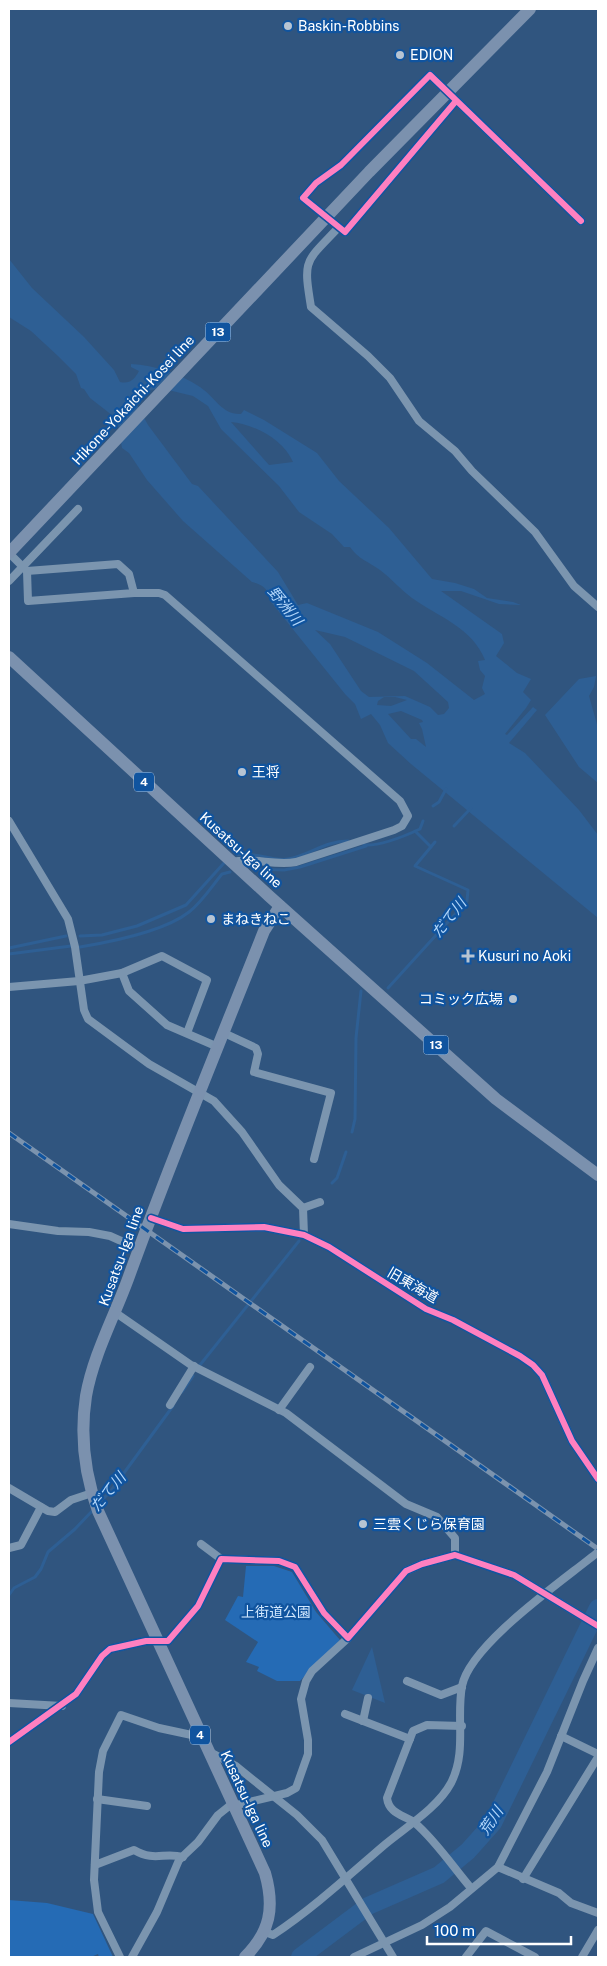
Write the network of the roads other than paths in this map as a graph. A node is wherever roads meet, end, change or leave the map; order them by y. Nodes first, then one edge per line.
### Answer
1 (530, 9) edge
2 (447, 91) junction
3 (456, 102) junction
4 (581, 221) dead end
5 (338, 228) junction
6 (78, 509) dead end
7 (9, 553) edge
8 (25, 569) junction
9 (9, 581) edge
10 (134, 593) junction
11 (598, 607) edge
12 (9, 657) edge
13 (9, 821) edge
14 (232, 862) junction
15 (280, 906) junction
16 (122, 972) junction
17 (79, 981) junction
18 (9, 987) edge
19 (224, 1032) junction
20 (187, 1033) junction
21 (218, 1047) junction
22 (199, 1094) junction
23 (314, 1159) dead end
24 (598, 1175) edge
25 (320, 1202) dead end
26 (303, 1208) junction
27 (151, 1218) junction
28 (9, 1224) edge
29 (304, 1235) junction
30 (139, 1249) junction
31 (116, 1313) junction
32 (194, 1366) junction
33 (310, 1367) dead end
34 (170, 1405) dead end
35 (279, 1410) junction
36 (598, 1479) edge
37 (9, 1488) edge
38 (95, 1503) junction
39 (42, 1507) junction
40 (201, 1544) dead end
41 (9, 1548) edge
42 (598, 1552) edge
43 (455, 1555) junction
44 (221, 1559) junction
45 (546, 1594) junction
46 (598, 1626) edge
47 (348, 1638) junction
48 (157, 1641) junction
49 (597, 1653) edge
50 (407, 1681) dead end
51 (462, 1687) junction
52 (368, 1698) dead end
53 (9, 1703) edge
54 (62, 1706) junction
55 (345, 1714) dead end
56 (362, 1721) junction
57 (462, 1726) junction
58 (561, 1736) junction
59 (201, 1737) junction
60 (410, 1740) junction
61 (9, 1742) edge
62 (208, 1751) junction
63 (598, 1756) edge
64 (272, 1796) junction
65 (97, 1799) junction
66 (147, 1806) dead end
67 (235, 1806) junction
68 (414, 1823) junction
69 (182, 1857) junction
70 (94, 1865) junction
71 (498, 1867) junction
72 (523, 1879) junction
73 (345, 1880) junction
74 (471, 1888) junction
75 (598, 1914) edge
76 (598, 1930) edge
77 (265, 1932) junction
78 (383, 1940) junction
79 (120, 1957) edge
80 (132, 1957) edge
81 (245, 1957) edge
82 (354, 1957) edge
83 (393, 1957) edge
84 (466, 1957) edge
85 (535, 1957) edge
86 (582, 1957) edge

1 - 2 main road, Hikone-Yokaichi-Kosei line / 13
2 - 3 street
2 - 5 street
2 - 7 main road, Hikone-Yokaichi-Kosei line / 13
3 - 4 street
3 - 5 street
5 - 11 street
6 - 8 street
7 - 8 street
8 - 9 street
8 - 10 street
8 - 10 street
10 - 14 street
12 - 14 main road, Kusatsu-Iga line / 4
13 - 17 street
14 - 15 main road, Kusatsu-Iga line / 4
15 - 19 main road, Kusatsu-Iga line / 4
15 - 24 main road, 13
16 - 17 street
16 - 20 street
16 - 20 street
17 - 18 street
17 - 22 street
19 - 21 main road, Kusatsu-Iga line / 4
19 - 23 street
20 - 21 street
21 - 22 main road, Kusatsu-Iga line / 4
22 - 26 street
22 - 27 main road, Kusatsu-Iga line / 4
25 - 26 street
26 - 29 street
27 - 29 street, 旧東海道
27 - 30 main road, Kusatsu-Iga line / 4
28 - 30 street
29 - 36 street, 旧東海道
30 - 31 main road, Kusatsu-Iga line / 4
31 - 32 street
31 - 38 main road, Kusatsu-Iga line / 4
32 - 34 street
32 - 35 street
33 - 35 street
35 - 43 street
37 - 39 street
38 - 39 street
38 - 48 main road, Kusatsu-Iga line / 4
39 - 41 street
40 - 44 street
42 - 45 street
43 - 45 street
43 - 47 street
44 - 47 street
44 - 48 street
45 - 46 street
45 - 51 street
47 - 64 street
48 - 54 street
48 - 59 main road, Kusatsu-Iga line / 4
49 - 58 street
50 - 51 street
51 - 57 street
52 - 56 street
53 - 54 street
54 - 61 street
55 - 56 street
56 - 60 street
57 - 60 street
57 - 68 street
58 - 63 street
58 - 71 street
59 - 62 main road, Kusatsu-Iga line / 4
59 - 65 street
60 - 68 street
62 - 64 street
62 - 67 main road, Kusatsu-Iga line / 4
63 - 72 street
64 - 67 street
64 - 73 street
65 - 66 street
65 - 70 street
67 - 69 street
67 - 77 main road, Kusatsu-Iga line / 4
68 - 73 street
68 - 74 street
69 - 70 street
69 - 80 street
70 - 79 street
71 - 72 street
71 - 74 street
72 - 75 street
73 - 77 street
73 - 78 street
74 - 78 street
76 - 86 street
77 - 81 main road, Kusatsu-Iga line / 4
78 - 82 street
78 - 83 street
84 - 85 street

